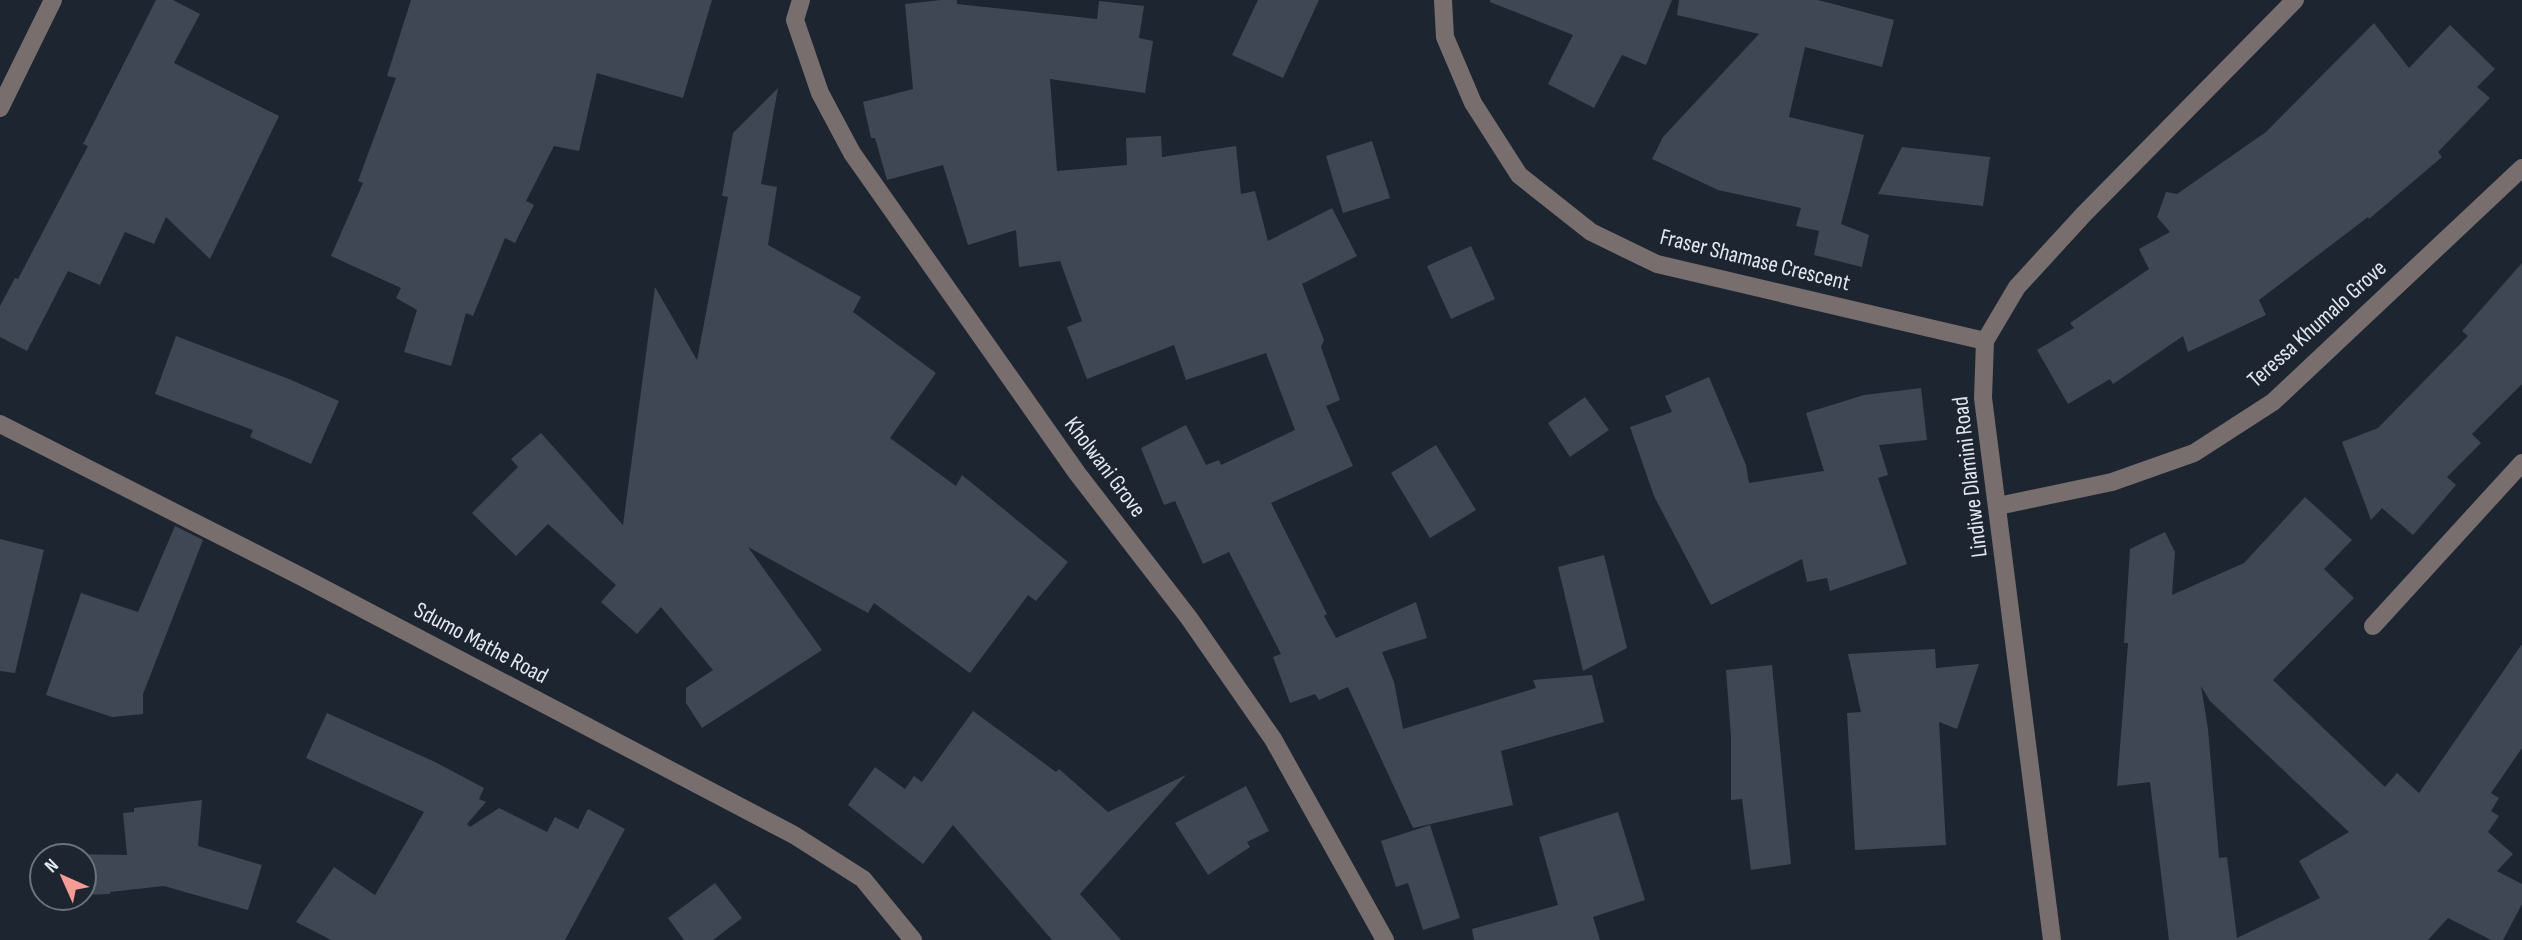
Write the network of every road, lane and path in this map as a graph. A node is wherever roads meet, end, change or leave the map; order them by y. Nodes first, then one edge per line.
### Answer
1 (53, 0) edge
2 (801, 0) edge
3 (1443, 0) edge
4 (2295, 0) edge
5 (0, 108) edge
6 (2522, 168) edge
7 (1985, 341) junction
8 (0, 424) edge
9 (2522, 463) edge
10 (1998, 506) junction
11 (2373, 626) dead end
12 (913, 940) edge
13 (1385, 940) edge
14 (2052, 940) edge

1 - 5 street
2 - 13 street, Kholwani Grove
3 - 7 street, Fraser Shamase Crescent
4 - 7 street, Lindiwe Dlamini Road
6 - 10 street, Teressa Khumalo Grove
7 - 10 street, Lindiwe Dlamini Road
8 - 12 street, Sdumo Mathe Road
9 - 11 street
10 - 14 street, Lindiwe Dlamini Road

